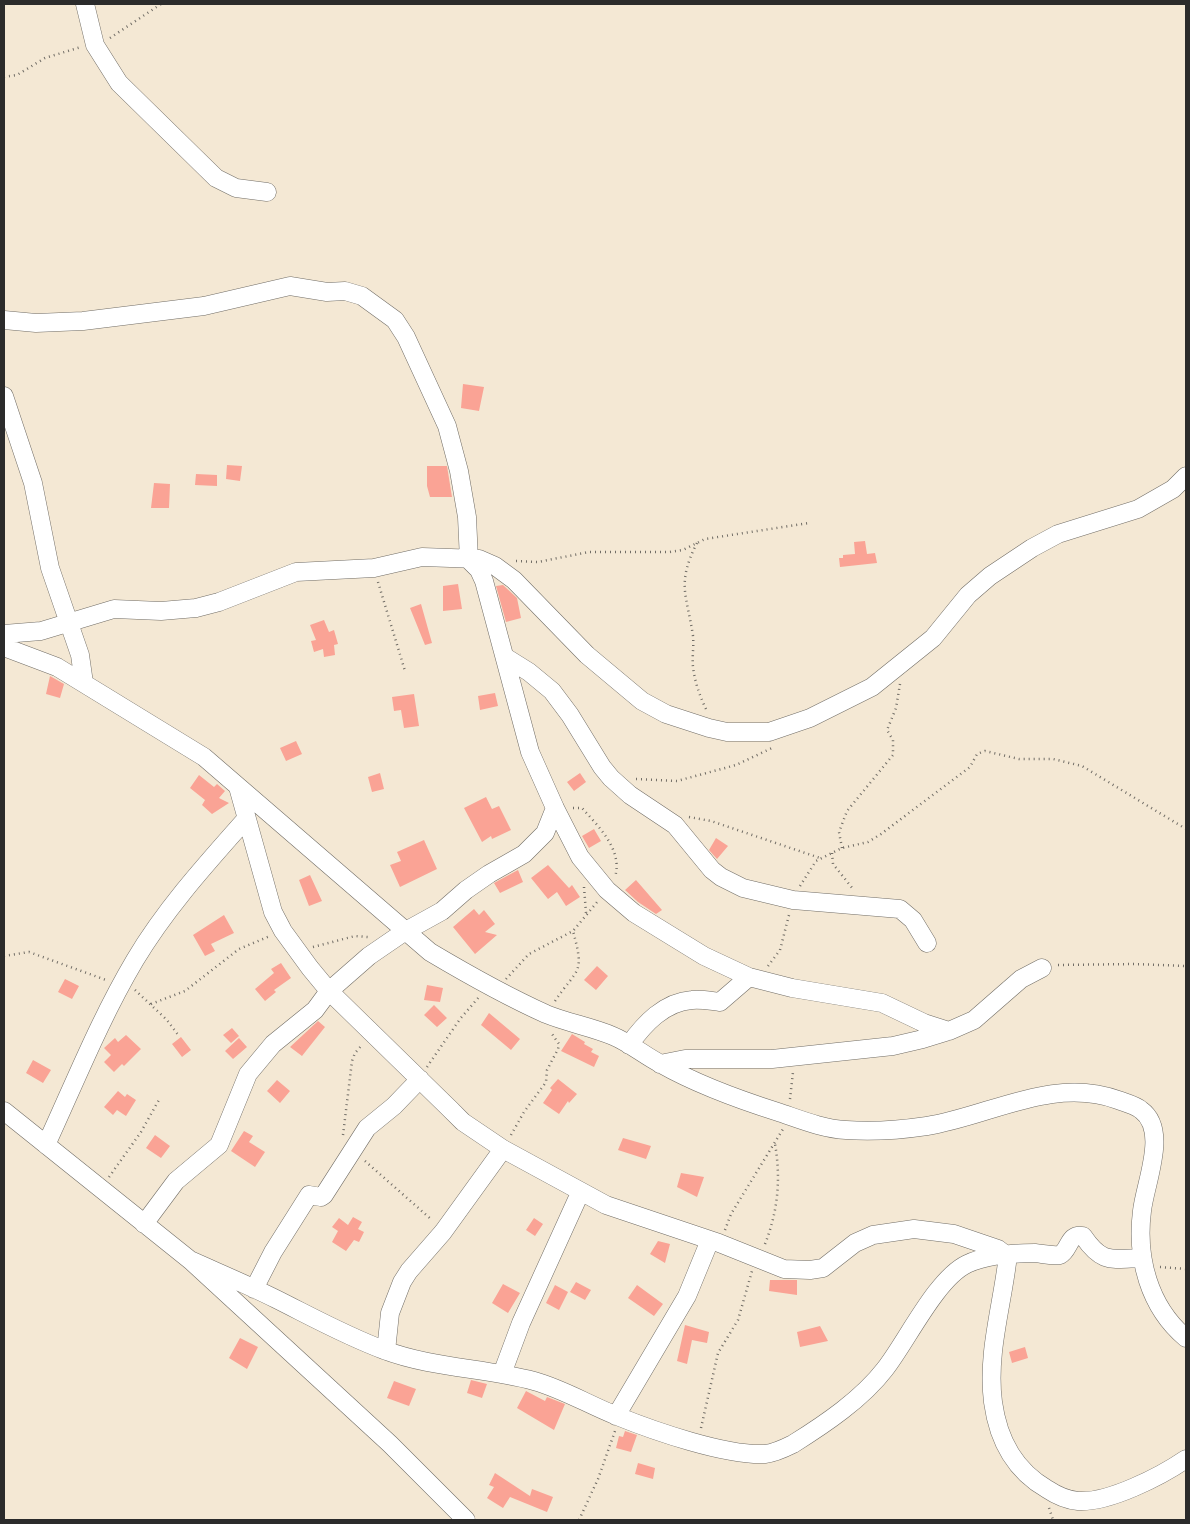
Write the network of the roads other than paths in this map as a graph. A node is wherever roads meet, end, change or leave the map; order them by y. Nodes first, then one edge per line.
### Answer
1 (85, 4) edge
2 (267, 192) dead end
3 (4, 320) edge
4 (4, 396) edge
5 (1186, 476) edge
6 (468, 558) junction
7 (67, 622) junction
8 (4, 634) edge
9 (4, 647) edge
10 (505, 657) junction
11 (84, 683) junction
12 (238, 787) junction
13 (558, 814) junction
14 (246, 819) junction
15 (404, 932) junction
16 (927, 942) dead end
17 (1042, 968) road end
18 (749, 976) junction
19 (329, 991) junction
20 (949, 1031) junction
21 (629, 1046) junction
22 (660, 1064) junction
23 (420, 1078) junction
24 (4, 1112) edge
25 (46, 1145) junction
26 (503, 1149) junction
27 (580, 1193) junction
28 (144, 1224) junction
29 (714, 1241) junction
30 (1006, 1255) junction
31 (190, 1260) junction
32 (1143, 1262) junction
33 (254, 1289) junction
34 (1186, 1338) edge
35 (386, 1351) junction
36 (502, 1374) junction
37 (616, 1416) junction
38 (1186, 1459) edge
39 (466, 1520) edge

1 - 2 street
3 - 6 street
4 - 7 street
5 - 6 street
6 - 7 street
6 - 10 street
7 - 8 street
7 - 11 street
9 - 11 street
10 - 13 street
10 - 16 street
11 - 12 street
12 - 14 street
12 - 15 street
13 - 15 street
13 - 18 street
14 - 19 street
14 - 25 street
15 - 19 street
15 - 21 street
17 - 20 street
18 - 20 street
18 - 21 street
19 - 23 street
19 - 28 street
20 - 22 street
21 - 22 street
22 - 32 street
23 - 26 street
23 - 33 street
24 - 25 street
25 - 28 street
26 - 27 street
26 - 35 street
27 - 29 street
27 - 36 street
28 - 31 street
29 - 30 street
29 - 37 street
30 - 32 street
30 - 37 street
30 - 38 street
31 - 33 street
31 - 39 street
32 - 34 street
33 - 35 street
35 - 36 street
36 - 37 street

